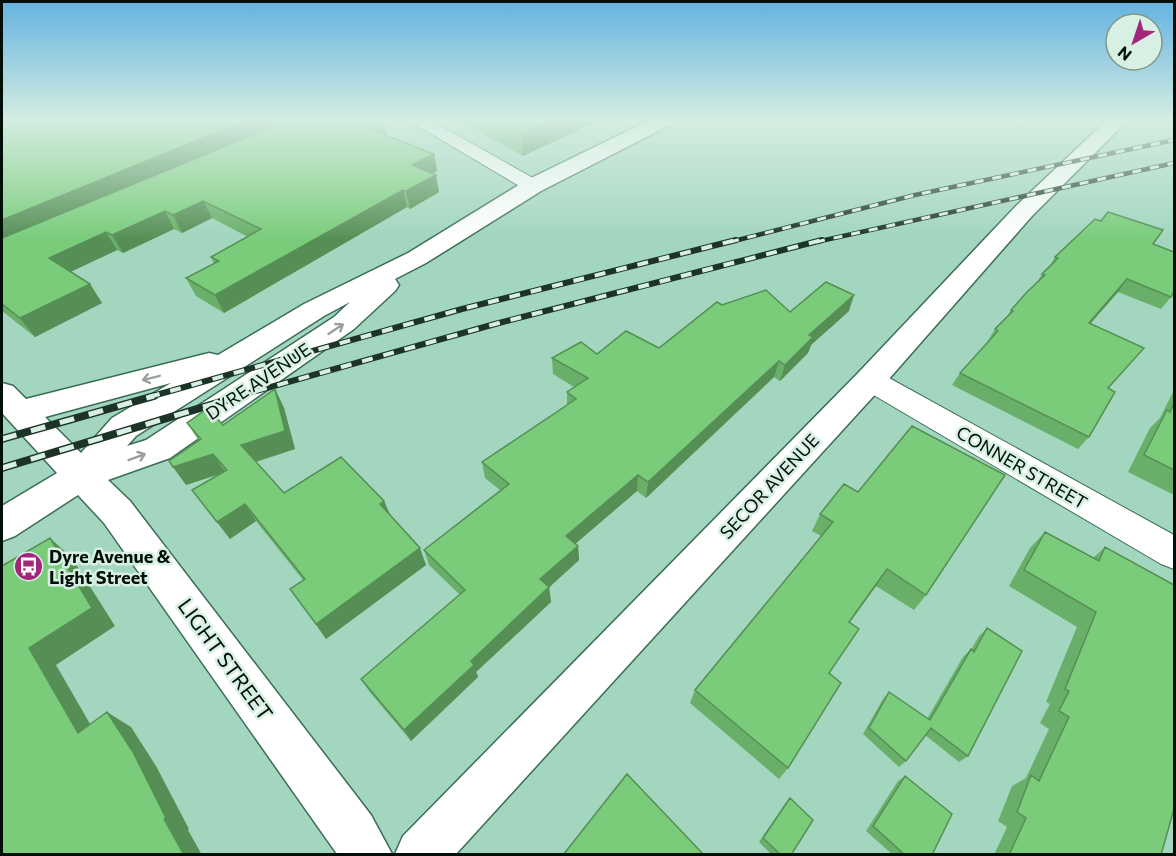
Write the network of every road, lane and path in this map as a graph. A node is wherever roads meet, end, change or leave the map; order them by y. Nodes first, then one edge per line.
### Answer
1 (487, 160) edge
2 (585, 160) edge
3 (1077, 160) edge
4 (533, 186) junction
5 (417, 258) junction
6 (248, 351) junction
7 (870, 380) junction
8 (11, 403) edge
9 (82, 475) junction
10 (2, 525) edge
11 (1174, 553) edge
12 (366, 855) edge
13 (421, 855) edge

1 - 4 street
2 - 4 street, DYRE AVENUE
3 - 7 street, SECOR AVENUE
4 - 5 street, DYRE AVENUE
5 - 6 street, DYRE AVENUE
9 -> 5 street, DYRE AVENUE
6 -> 8 street
6 - 9 street, DYRE AVENUE
7 - 11 street, CONNER STREET
7 - 13 street, SECOR AVENUE
8 - 9 street, LIGHT STREET
9 - 10 street, DYRE AVENUE
9 - 12 street, LIGHT STREET

